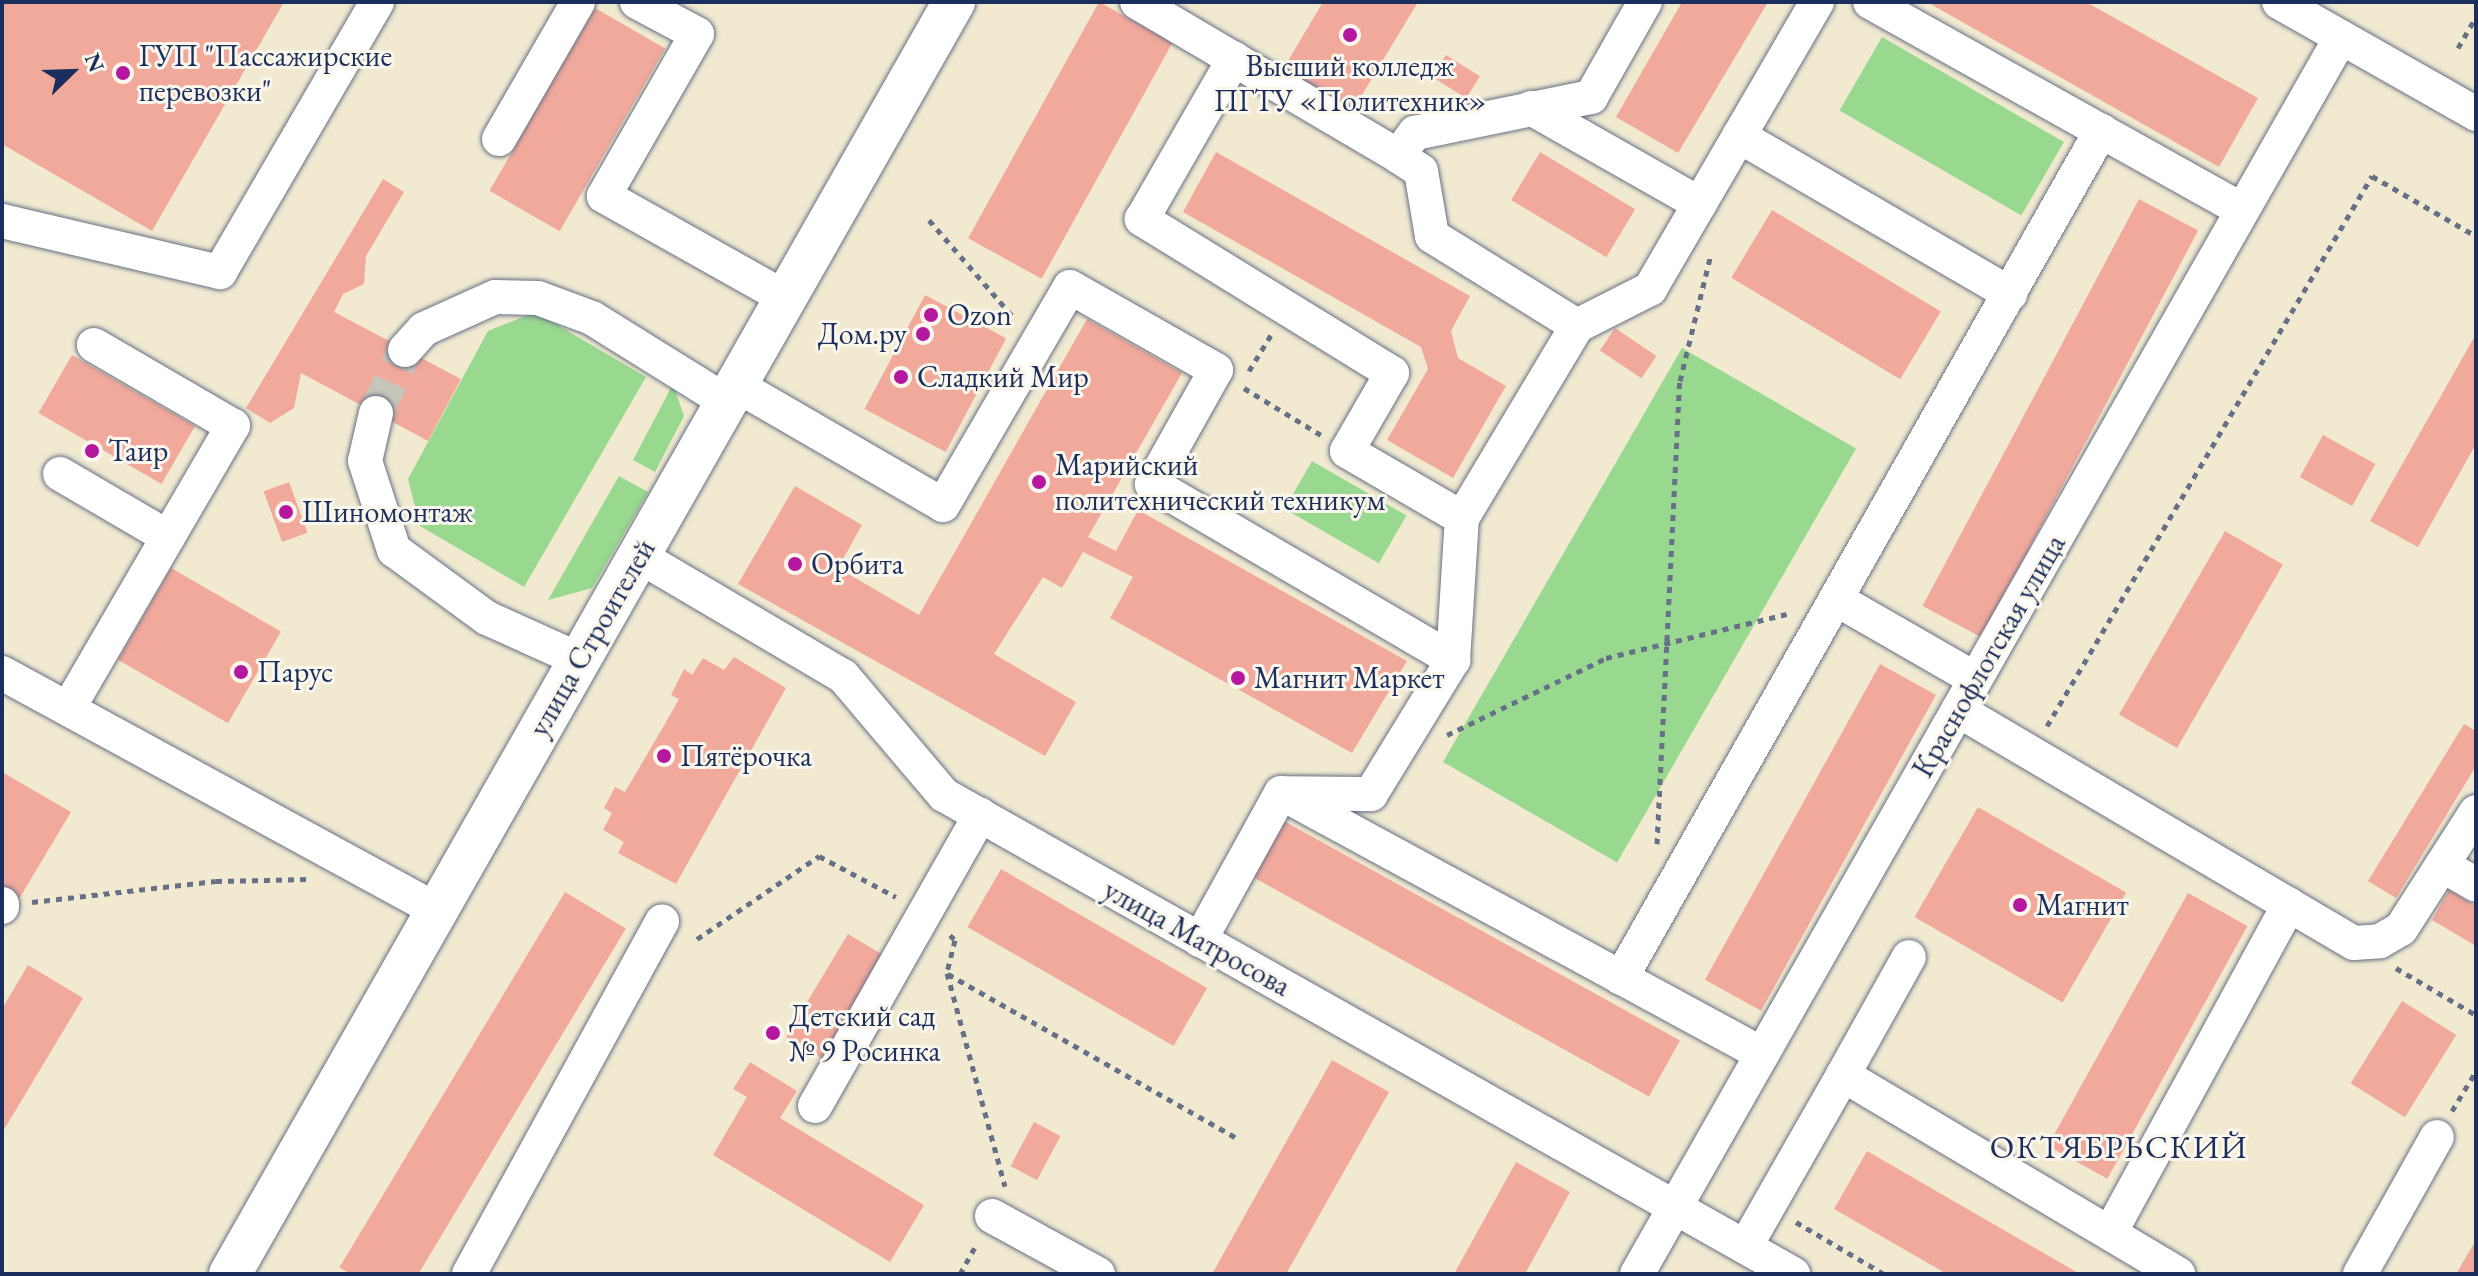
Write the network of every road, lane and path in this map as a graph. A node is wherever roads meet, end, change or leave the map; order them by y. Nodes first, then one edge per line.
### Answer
1 (377, 2) edge
2 (578, 2) edge
3 (637, 2) edge
4 (954, 2) edge
5 (1137, 2) edge
6 (1645, 2) edge
7 (1817, 2) edge
8 (1870, 2) edge
9 (2279, 2) edge
10 (2476, 17) edge
11 (2341, 37) junction
12 (2458, 48) dead end
13 (1234, 59) junction
14 (1531, 108) junction
15 (2476, 114) edge
16 (2101, 131) junction
17 (1739, 136) junction
18 (499, 139) dead end
19 (1398, 156) junction
20 (1700, 204) junction
21 (2242, 210) junction
22 (929, 220) dead end
23 (2, 221) edge
24 (2476, 236) edge
25 (1713, 244) dead end
26 (2010, 294) junction
27 (786, 298) junction
28 (1288, 308) junction
29 (1577, 326) junction
30 (1037, 344) junction
31 (94, 345) dead end
32 (405, 350) tunnel mouth
33 (732, 393) junction
34 (376, 413) tunnel mouth
35 (1347, 451) junction
36 (60, 474) dead end
37 (1462, 518) junction
38 (168, 537) junction
39 (639, 556) junction
40 (1836, 599) junction
41 (1670, 645) junction
42 (580, 660) junction
43 (1453, 660) junction
44 (2, 673) edge
45 (1975, 679) junction
46 (68, 709) junction
47 (1958, 710) junction
48 (1444, 736) dead end
49 (2031, 753) junction
50 (1281, 793) junction
51 (2476, 812) edge
52 (980, 815) junction
53 (1657, 847) dead end
54 (2442, 865) junction
55 (319, 879) dead end
56 (2476, 885) edge
57 (2, 905) edge
58 (2289, 905) junction
59 (437, 910) junction
60 (662, 921) dead end
61 (1200, 940) junction
62 (2354, 943) junction
63 (1909, 957) dead end
64 (947, 973) dead end
65 (1621, 978) junction
66 (2476, 1015) edge
67 (1762, 1054) junction
68 (2476, 1071) edge
69 (1843, 1075) junction
70 (815, 1106) dead end
71 (2437, 1137) joint
72 (1240, 1140) dead end
73 (1675, 1207) junction
74 (992, 1216) dead end
75 (2110, 1233) junction
76 (1745, 1247) junction
77 (230, 1274) edge
78 (469, 1274) edge
79 (1098, 1274) edge
80 (1637, 1274) edge
81 (1793, 1274) edge
82 (2178, 1274) edge
83 (2360, 1274) edge

1 - 23 street
2 - 18 street
3 - 27 street
4 - 27 main road, улица Строителей
5 - 13 street
6 - 14 street
7 - 17 street
8 - 16 street
9 - 11 street
10 - 12 path
11 - 15 street
11 - 21 street, Краснофлотская улица
13 - 19 street
13 - 28 street
14 - 19 street
14 - 20 street
16 - 21 street
16 - 26 street
17 - 20 street
17 - 26 street
19 - 29 street
20 - 29 street
21 - 45 street, Краснофлотская улица
22 - 30 path
24 - 49 path
25 - 41 path
26 - 40 street
27 - 33 main road, улица Строителей
28 - 35 street
28 - 35 path
29 - 37 street
30 - 33 street
30 - 43 street
31 - 38 street
32 - 33 street
33 - 39 main road, улица Строителей
34 - 42 street
35 - 37 street
36 - 38 street
37 - 43 street
38 - 46 street
39 - 42 main road, улица Строителей
39 - 52 street, улица Матросова
40 - 41 path
40 - 45 street
40 - 65 street
41 - 48 path
41 - 53 path
42 - 59 main road, улица Строителей
43 - 50 street
44 - 46 street
45 - 47 street, Краснофлотская улица
46 - 59 street
47 - 49 street
47 - 67 street, Краснофлотская улица
49 - 58 street
50 - 61 street
50 - 65 street
51 - 54 street
52 - 61 street, улица Матросова
52 - 70 street
54 - 56 street
54 - 62 street
55 - 57 path
58 - 62 street
58 - 75 street
59 - 77 main road, улица Строителей
60 - 78 street
61 - 73 street, улица Матросова
62 - 66 path
63 - 69 street
64 - 72 path
65 - 67 street
67 - 73 street, Краснофлотская улица
68 - 71 path
69 - 75 street
69 - 76 street
71 - 83 street
73 - 76 street, улица Матросова
73 - 80 street, Краснофлотская улица
74 - 79 street
75 - 82 street
76 - 81 street, улица Матросова

